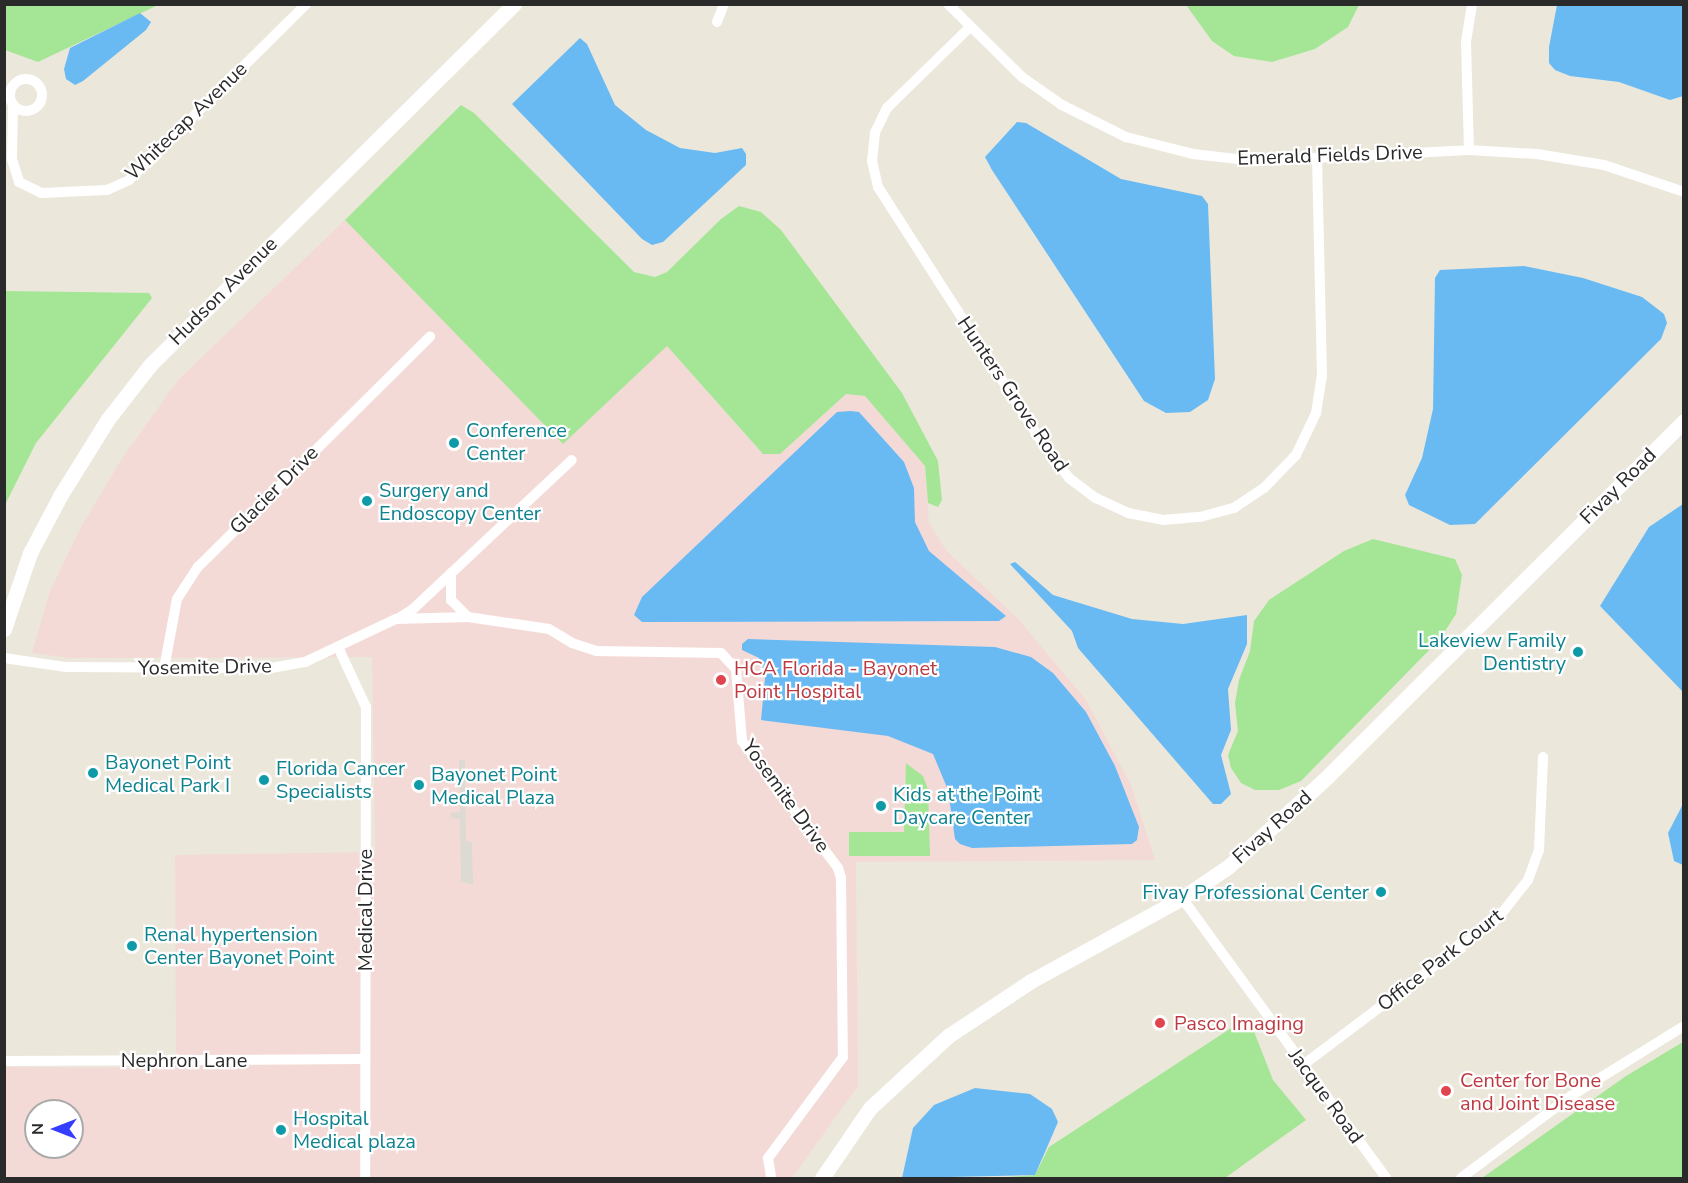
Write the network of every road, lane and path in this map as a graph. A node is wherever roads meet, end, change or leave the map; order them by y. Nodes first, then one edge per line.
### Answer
1 (306, 4) edge
2 (514, 4) edge
3 (724, 4) edge
4 (948, 4) edge
5 (1472, 4) edge
6 (717, 21) dead end
7 (970, 27) junction
8 (13, 105) dead end
9 (1469, 150) junction
10 (1317, 159) junction
11 (1683, 192) edge
12 (430, 337) dead end
13 (1683, 421) edge
14 (572, 460) dead end
15 (451, 573) junction
16 (468, 617) junction
17 (396, 620) junction
18 (4, 629) edge
19 (338, 647) junction
20 (4, 658) edge
21 (164, 669) junction
22 (1544, 757) dead end
23 (1182, 898) junction
24 (1683, 1026) edge
25 (364, 1059) junction
26 (4, 1061) edge
27 (1303, 1065) junction
28 (365, 1179) edge
29 (771, 1179) edge
30 (822, 1179) edge
31 (1386, 1179) edge
32 (1461, 1179) edge

1 - 8 street, Whitecap Avenue
2 - 18 street, Hudson Avenue
3 - 6 street
4 - 7 street, Emerald Fields Drive
5 - 9 street
7 - 10 street, Emerald Fields Drive
7 - 10 street, Hunters Grove Road
9 - 10 street, Emerald Fields Drive
9 - 11 street, Emerald Fields Drive
12 - 21 street, Glacier Drive
13 - 23 street, Fivay Road
14 - 15 street, Yosemite Drive
15 - 16 street
15 - 17 street, Yosemite Drive
16 - 17 street, Yosemite Drive
16 - 29 street, Yosemite Drive
17 - 19 street, Yosemite Drive
19 - 21 street, Yosemite Drive
19 - 25 street, Medical Drive
20 - 21 street, Yosemite Drive
22 - 27 street, Office Park Court
23 - 27 street, Jacque Road
23 - 30 street, Fivay Road
24 - 32 street
25 - 26 street, Nephron Lane
25 - 28 street, Medical Drive
27 - 31 street, Jacque Road

